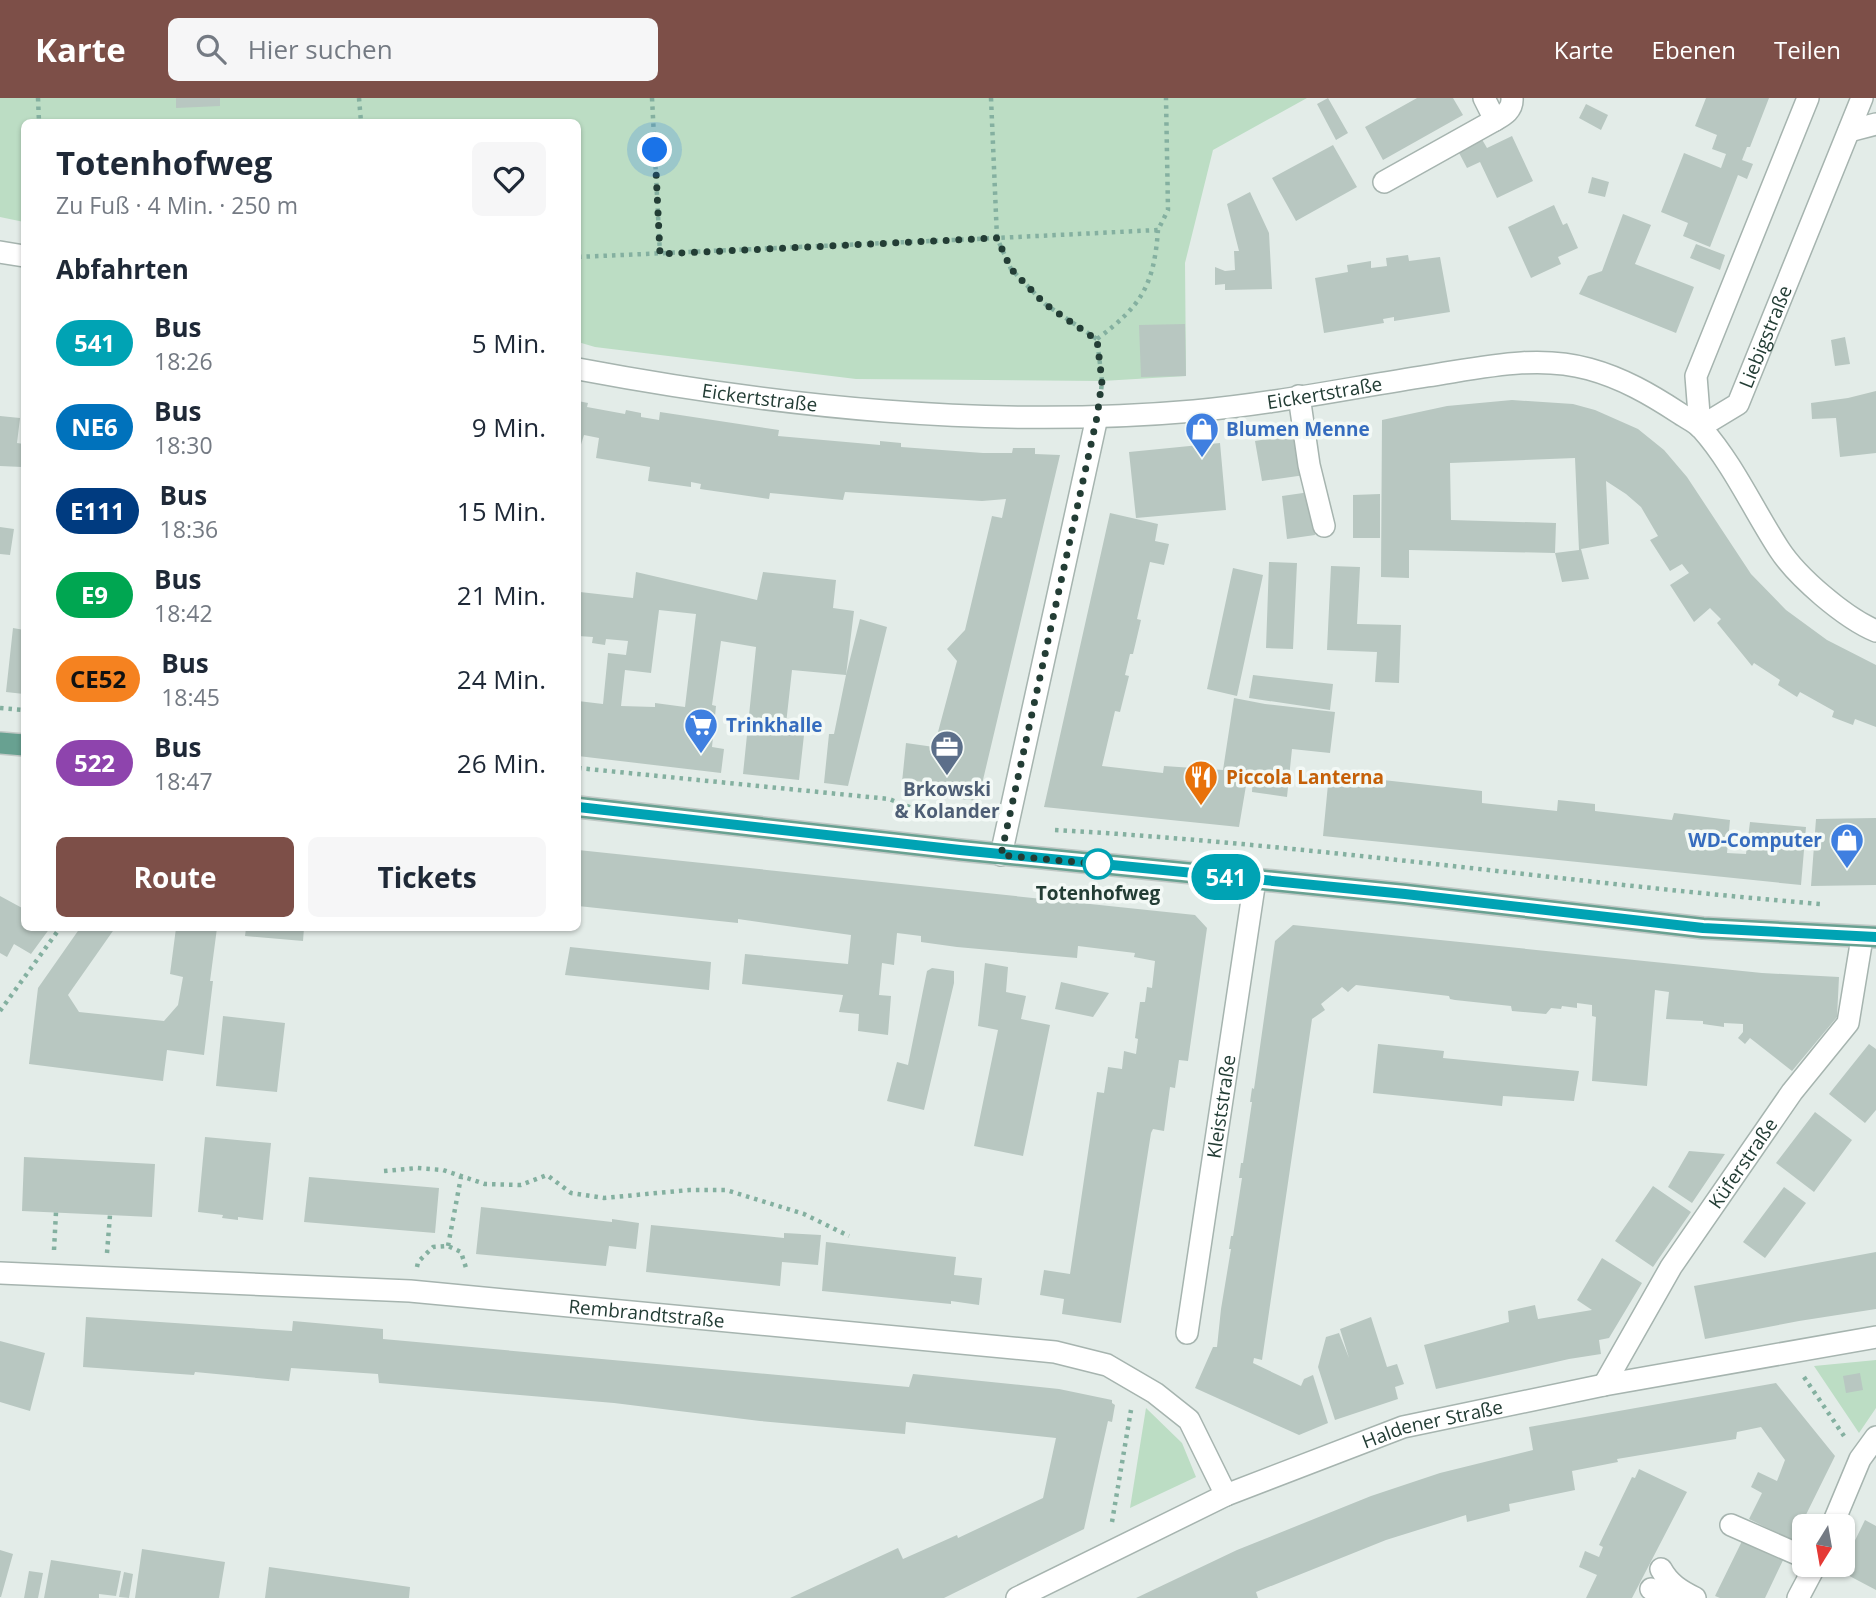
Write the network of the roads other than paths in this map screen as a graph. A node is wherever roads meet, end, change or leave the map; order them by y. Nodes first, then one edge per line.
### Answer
1 (1484, 98) edge
2 (1512, 98) edge
3 (1808, 98) edge
4 (1862, 98) edge
5 (1495, 120) junction
6 (1876, 124) edge
7 (1849, 131) junction
8 (1384, 182) dead end
9 (0, 252) edge
10 (21, 256) edge
11 (581, 370) edge
12 (1299, 396) junction
13 (1097, 417) junction
14 (1700, 427) junction
15 (1324, 526) dead end
16 (1876, 631) edge
17 (0, 743) edge
18 (21, 745) edge
19 (581, 807) edge
20 (1001, 855) junction
21 (1255, 880) junction
22 (1869, 937) edge
23 (0, 1273) edge
24 (1187, 1333) dead end
25 (1876, 1337) edge
26 (1604, 1385) junction
27 (1876, 1437) edge
28 (1226, 1495) junction
29 (1837, 1514) edge
30 (1731, 1525) dead end
31 (1792, 1552) edge
32 (1661, 1569) dead end
33 (1808, 1577) edge
34 (1651, 1589) dead end
35 (1017, 1598) edge
36 (1671, 1598) edge
37 (1695, 1598) edge
38 (1798, 1598) edge

1 - 5 street
2 - 5 street
3 - 14 street
4 - 7 street, Liebigstraße
5 - 8 street
6 - 7 street
7 - 14 street, Liebigstraße
9 - 10 street
11 - 13 street, Eickertstraße
12 - 13 street, Eickertstraße
12 - 14 street, Eickertstraße
12 - 15 street
13 - 20 street
14 - 16 street, Eickertstraße
17 - 18 main road
19 - 20 main road
20 - 21 main road
21 - 22 main road
21 - 24 street, Kleiststraße
22 - 26 street, Küferstraße
23 - 28 street, Rembrandtstraße
25 - 26 street, Haldener Straße
26 - 28 street, Haldener Straße
27 - 29 street
28 - 35 street, Haldener Straße
30 - 31 street
32 - 37 street
33 - 38 street
34 - 36 street

